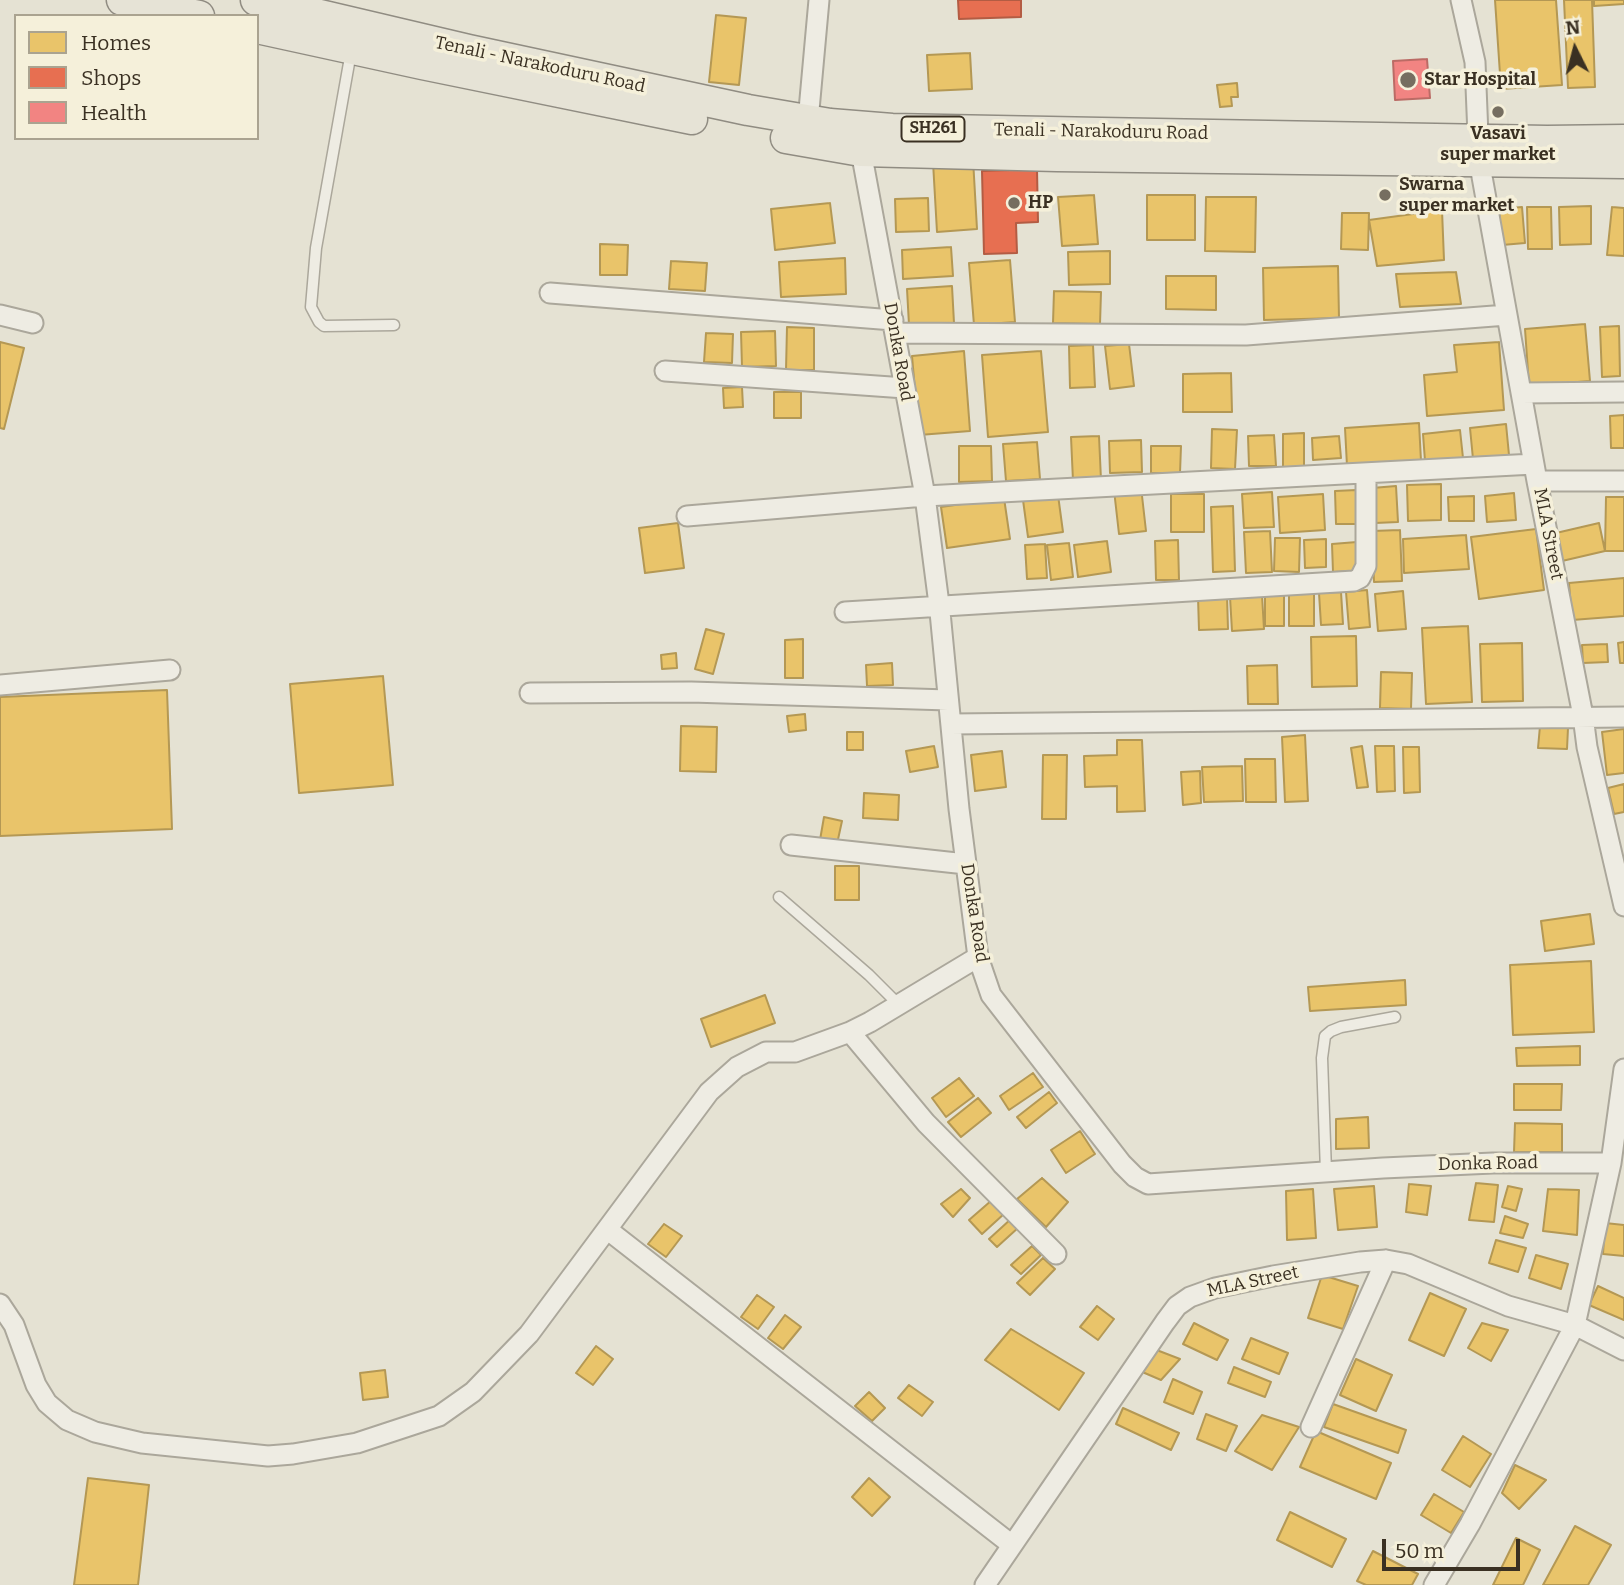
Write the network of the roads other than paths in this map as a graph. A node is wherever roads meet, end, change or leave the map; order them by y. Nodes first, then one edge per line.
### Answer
1 (122, 0) edge
2 (256, 0) edge
3 (819, 0) edge
4 (1461, 0) edge
5 (189, 14) edge
6 (259, 28) edge
7 (352, 48) junction
8 (808, 121) junction
9 (861, 139) junction
10 (1624, 140) edge
11 (1478, 150) junction
12 (1624, 163) edge
13 (550, 293) dead end
14 (0, 315) edge
15 (1507, 316) junction
16 (33, 323) dead end
17 (394, 325) dead end
18 (894, 327) junction
19 (664, 371) dead end
20 (905, 388) junction
21 (1521, 393) junction
22 (1624, 393) edge
23 (1536, 472) junction
24 (1366, 473) junction
25 (1624, 481) edge
26 (925, 496) junction
27 (687, 516) dead end
28 (939, 605) junction
29 (845, 612) dead end
30 (170, 670) dead end
31 (0, 685) edge
32 (530, 693) dead end
33 (948, 700) junction
34 (1583, 716) junction
35 (1624, 717) edge
36 (951, 724) junction
37 (791, 845) dead end
38 (966, 864) junction
39 (779, 897) dead end
40 (1623, 900) edge
41 (978, 957) junction
42 (899, 1005) junction
43 (1395, 1017) dead end
44 (850, 1032) junction
45 (1624, 1069) edge
46 (1616, 1158) edge
47 (1326, 1172) junction
48 (608, 1230) junction
49 (1056, 1254) dead end
50 (1385, 1260) junction
51 (0, 1304) edge
52 (1575, 1325) junction
53 (1624, 1350) edge
54 (1311, 1427) dead end
55 (1012, 1545) junction
56 (985, 1585) edge
57 (1434, 1585) edge

1 - 5 main road
2 - 8 main road, Tenali - Narakoduru Road / SH261
3 - 8 street
4 - 11 street, MLA Street
6 - 7 main road, Tenali - Narakoduru Road / SH261
7 - 9 main road, Tenali - Narakoduru Road / SH261
7 - 17 lane
8 - 9 main road, Tenali - Narakoduru Road / SH261
9 - 11 main road, Tenali - Narakoduru Road / SH261
9 - 18 street, Donka Road
10 - 11 main road, Tenali - Narakoduru Road / SH261
11 - 12 main road, Tenali - Narakoduru Road / SH261
11 - 15 street, MLA Street
13 - 18 street
14 - 16 street
15 - 18 street
15 - 21 street, MLA Street
18 - 20 street, Donka Road
19 - 20 street
20 - 26 street, Donka Road
21 - 22 street
21 - 23 street, MLA Street
23 - 24 street
23 - 25 street
23 - 34 street, MLA Street
24 - 26 street
24 - 28 street
26 - 27 street
26 - 28 street, Donka Road
28 - 29 street
28 - 33 street, Donka Road
30 - 31 street
32 - 33 street
33 - 36 street, Donka Road
34 - 35 street
34 - 36 street
34 - 40 street, MLA Street
36 - 38 street, Donka Road
37 - 38 street
38 - 41 street, Donka Road
39 - 42 lane
41 - 42 street
41 - 47 street, Donka Road
42 - 44 street
43 - 47 lane
44 - 48 street
44 - 49 street
45 - 46 street
46 - 47 street, Donka Road
46 - 52 street
48 - 51 street
48 - 55 street
50 - 52 street, MLA Street
50 - 54 street
50 - 55 street, MLA Street
52 - 53 street, MLA Street
52 - 57 street
55 - 56 street, MLA Street

